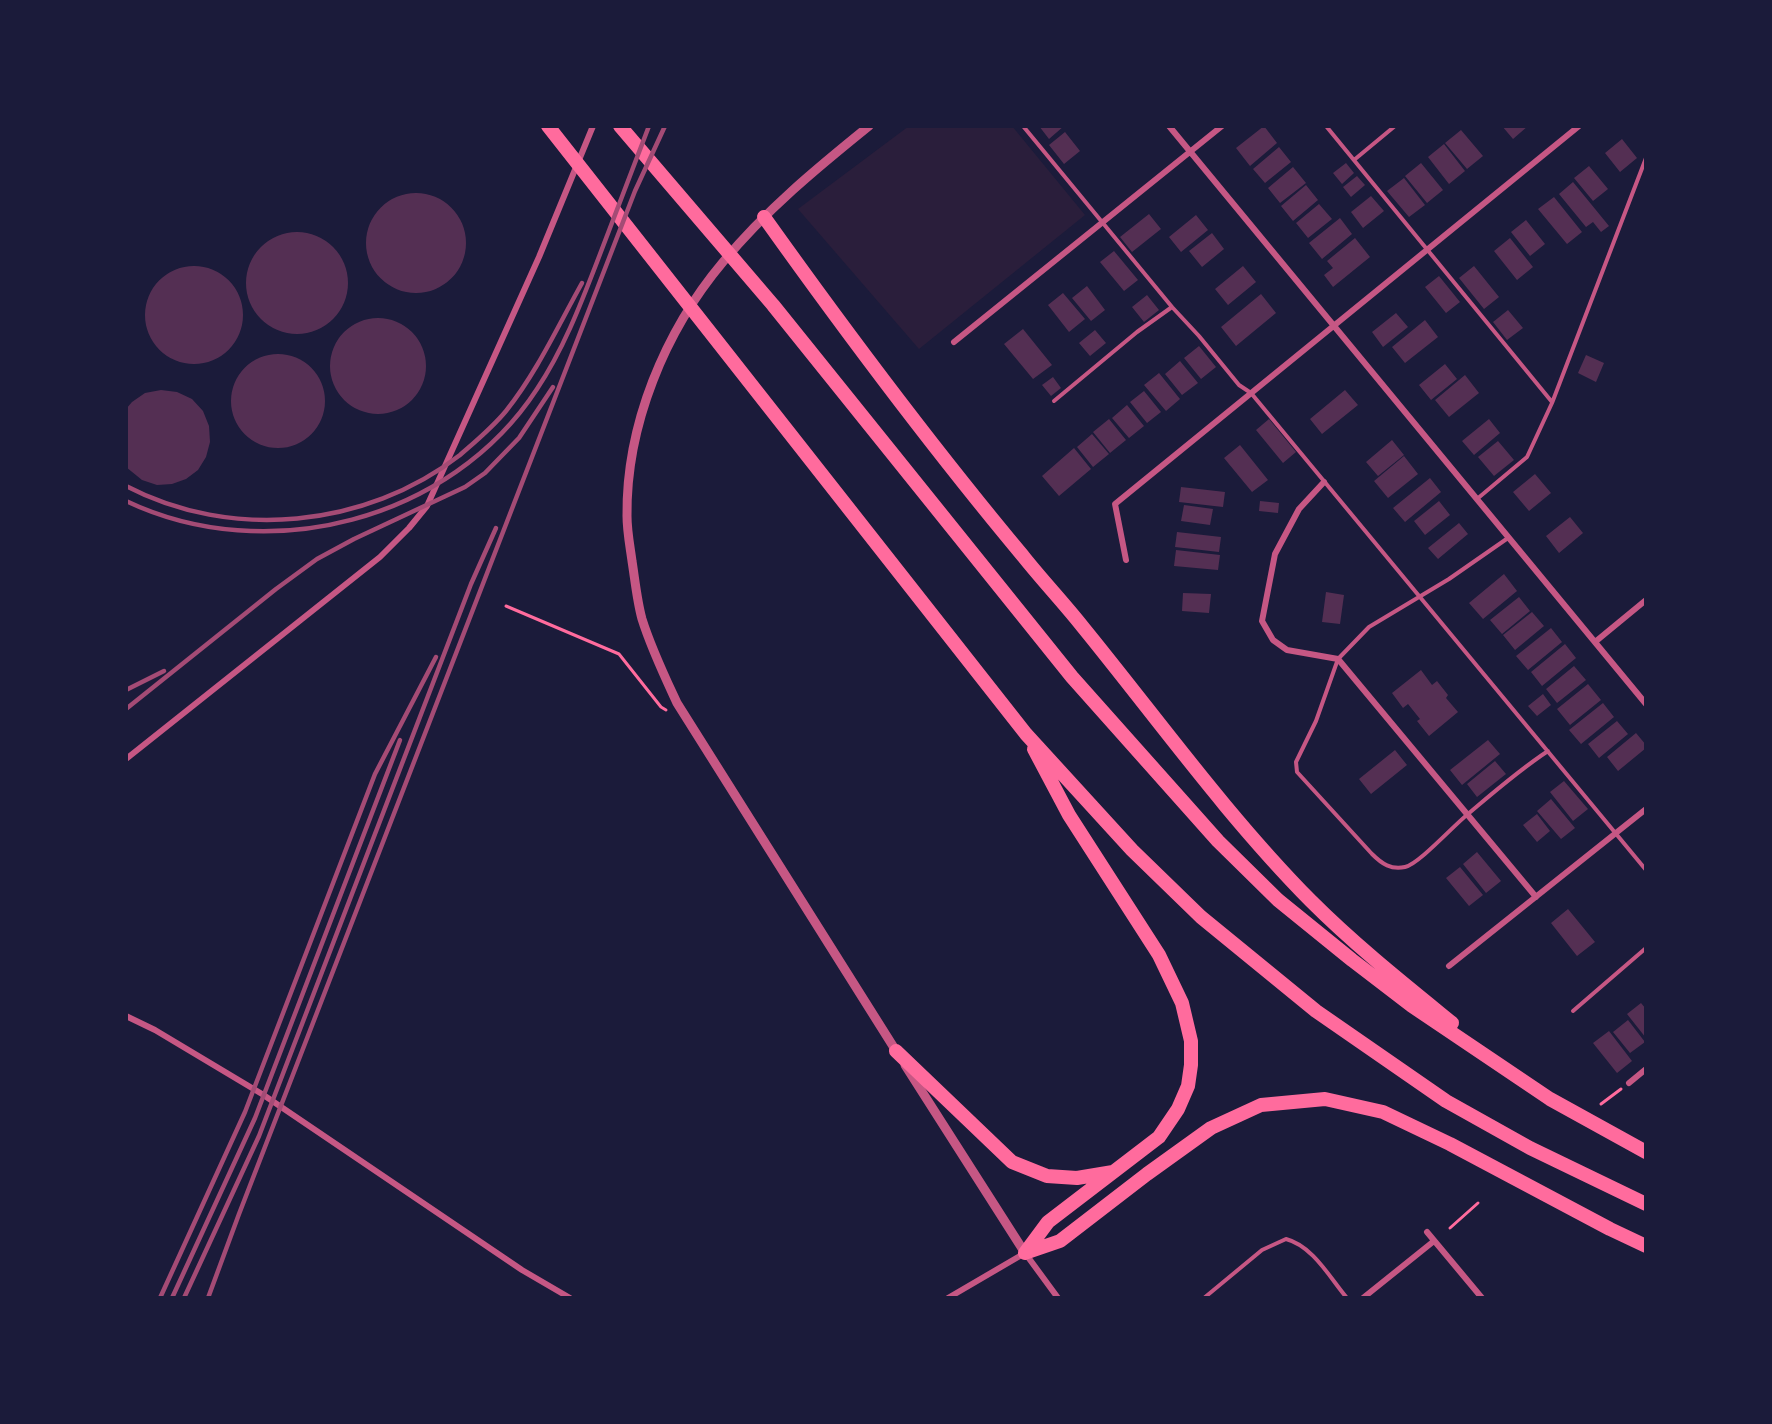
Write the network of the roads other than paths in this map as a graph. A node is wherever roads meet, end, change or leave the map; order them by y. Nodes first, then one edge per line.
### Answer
1 (548, 126) edge
2 (593, 126) edge
3 (620, 126) edge
4 (868, 126) edge
5 (1023, 126) edge
6 (1169, 126) edge
7 (1222, 126) edge
8 (1326, 126) edge
9 (1395, 126) edge
10 (1579, 126) edge
11 (1190, 152) junction
12 (1646, 158) edge
13 (1354, 160) junction
14 (764, 217) junction
15 (1102, 223) junction
16 (1427, 249) junction
17 (1172, 307) junction
18 (1332, 326) junction
19 (954, 342) dead end
20 (1251, 393) junction
21 (1054, 401) dead end
22 (1552, 403) junction
23 (1324, 482) junction
24 (1476, 499) junction
25 (1509, 538) junction
26 (1126, 560) dead end
27 (1419, 597) junction
28 (1646, 600) edge
29 (1594, 642) junction
30 (1338, 659) junction
31 (1646, 704) edge
32 (1026, 734) junction
33 (1548, 751) junction
34 (126, 759) edge
35 (1646, 809) edge
36 (1467, 814) junction
37 (1616, 833) junction
38 (1646, 870) edge
39 (1536, 897) junction
40 (1646, 948) edge
41 (1449, 966) dead end
42 (1573, 1011) dead end
43 (126, 1016) edge
44 (896, 1050) junction
45 (1646, 1069) edge
46 (1523, 1082) junction
47 (1629, 1083) road end
48 (1646, 1152) edge
49 (1115, 1172) junction
50 (1646, 1204) edge
51 (1427, 1232) dead end
52 (1434, 1241) junction
53 (1646, 1246) edge
54 (1025, 1253) junction
55 (570, 1298) edge
56 (948, 1298) edge
57 (1058, 1298) edge
58 (1204, 1298) edge
59 (1347, 1298) edge
60 (1363, 1298) edge
61 (1482, 1298) edge

1 - 32 highway
2 - 34 street
3 - 46 highway
4 - 14 street
5 - 15 lane
6 - 11 street
7 - 11 street
8 - 13 lane
9 - 13 lane
10 - 16 street
11 - 15 street
11 - 18 street
12 - 22 lane
13 - 16 lane
14 - 44 street
14 - 46 highway
15 - 17 lane
15 - 19 street
16 - 18 street
16 - 22 lane
17 - 20 lane
17 - 21 lane
18 - 20 street
18 - 24 street
20 - 23 lane
20 - 26 street
22 - 24 lane
23 - 27 lane
23 - 30 street
24 - 25 street
25 - 27 lane
25 - 29 street
27 - 30 lane
27 - 33 lane
28 - 29 street
29 - 31 street
30 - 36 street
30 - 36 lane
32 - 49 highway
32 - 50 highway
33 - 36 lane
33 - 37 lane
35 - 37 street
36 - 39 street
37 - 38 lane
37 - 39 street
39 - 41 street
40 - 42 lane
43 - 55 street
44 - 49 highway
44 - 54 street
45 - 47 street
46 - 48 highway
49 - 54 highway
51 - 52 street
52 - 60 street
52 - 61 street
53 - 54 highway
54 - 56 street
54 - 57 street
58 - 59 lane

